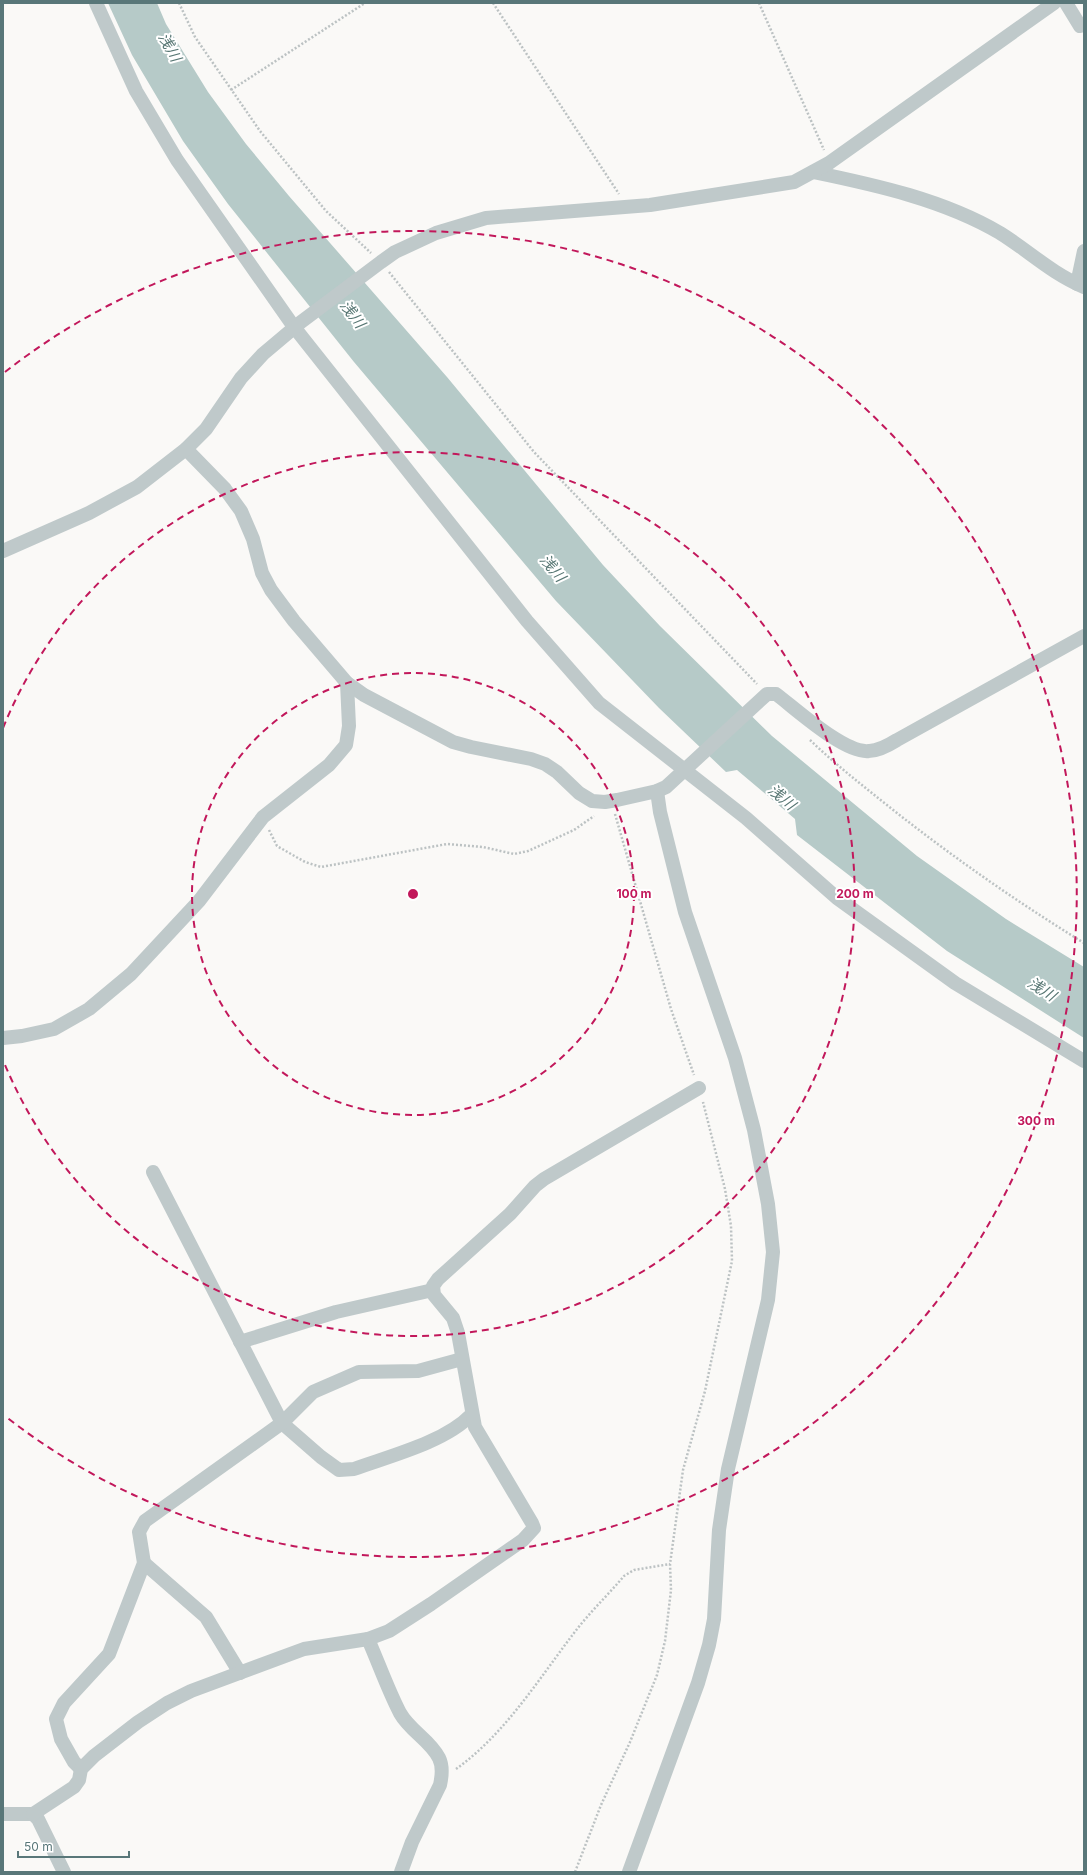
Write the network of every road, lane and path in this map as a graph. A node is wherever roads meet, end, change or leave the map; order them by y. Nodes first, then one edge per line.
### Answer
1 (96, 3) edge
2 (179, 3) edge
3 (365, 3) edge
4 (493, 3) edge
5 (759, 3) edge
6 (1054, 3) edge
7 (1066, 3) edge
8 (1084, 25) edge
9 (231, 90) junction
10 (829, 163) junction
11 (813, 172) junction
12 (628, 206) junction
13 (1084, 251) edge
14 (376, 266) junction
15 (1080, 286) edge
16 (298, 325) junction
17 (186, 449) junction
18 (3, 550) edge
19 (1084, 636) edge
20 (347, 683) junction
21 (762, 699) junction
22 (809, 739) dead end
23 (687, 767) junction
24 (657, 791) junction
25 (608, 801) junction
26 (263, 817) junction
27 (1084, 943) edge
28 (3, 1038) edge
29 (1084, 1061) edge
30 (699, 1088) junction
31 (153, 1172) dead end
32 (434, 1290) junction
33 (240, 1342) junction
34 (462, 1359) junction
35 (472, 1415) junction
36 (282, 1423) junction
37 (144, 1563) junction
38 (670, 1564) junction
39 (368, 1639) junction
40 (240, 1673) junction
41 (81, 1769) junction
42 (442, 1775) junction
43 (3, 1814) edge
44 (33, 1814) junction
45 (405, 1870) edge
46 (64, 1872) edge
47 (575, 1872) edge
48 (629, 1872) edge

1 - 16 street
2 - 9 path
3 - 9 path
4 - 12 path
5 - 10 path
6 - 10 street
7 - 8 street
9 - 14 path
10 - 11 street
11 - 12 street
11 - 15 street
12 - 14 street
13 - 15 street
14 - 16 street
14 - 21 path
16 - 17 street
16 - 23 street
17 - 18 street
17 - 20 street
19 - 21 street
20 - 25 street
20 - 26 street
21 - 23 street
22 - 27 path
23 - 24 street
23 - 29 street
24 - 25 street
24 - 48 street
25 - 26 path
25 - 30 path
26 - 28 street
30 - 32 street
30 - 38 path
31 - 33 street
32 - 33 street
32 - 34 street
33 - 36 street
34 - 35 street
34 - 36 street
35 - 36 street
35 - 39 street
36 - 37 street
37 - 40 street
37 - 41 street
38 - 42 path
38 - 47 path
39 - 40 street
39 - 42 street
40 - 41 street
41 - 44 street
42 - 45 street
43 - 44 street
44 - 46 street

